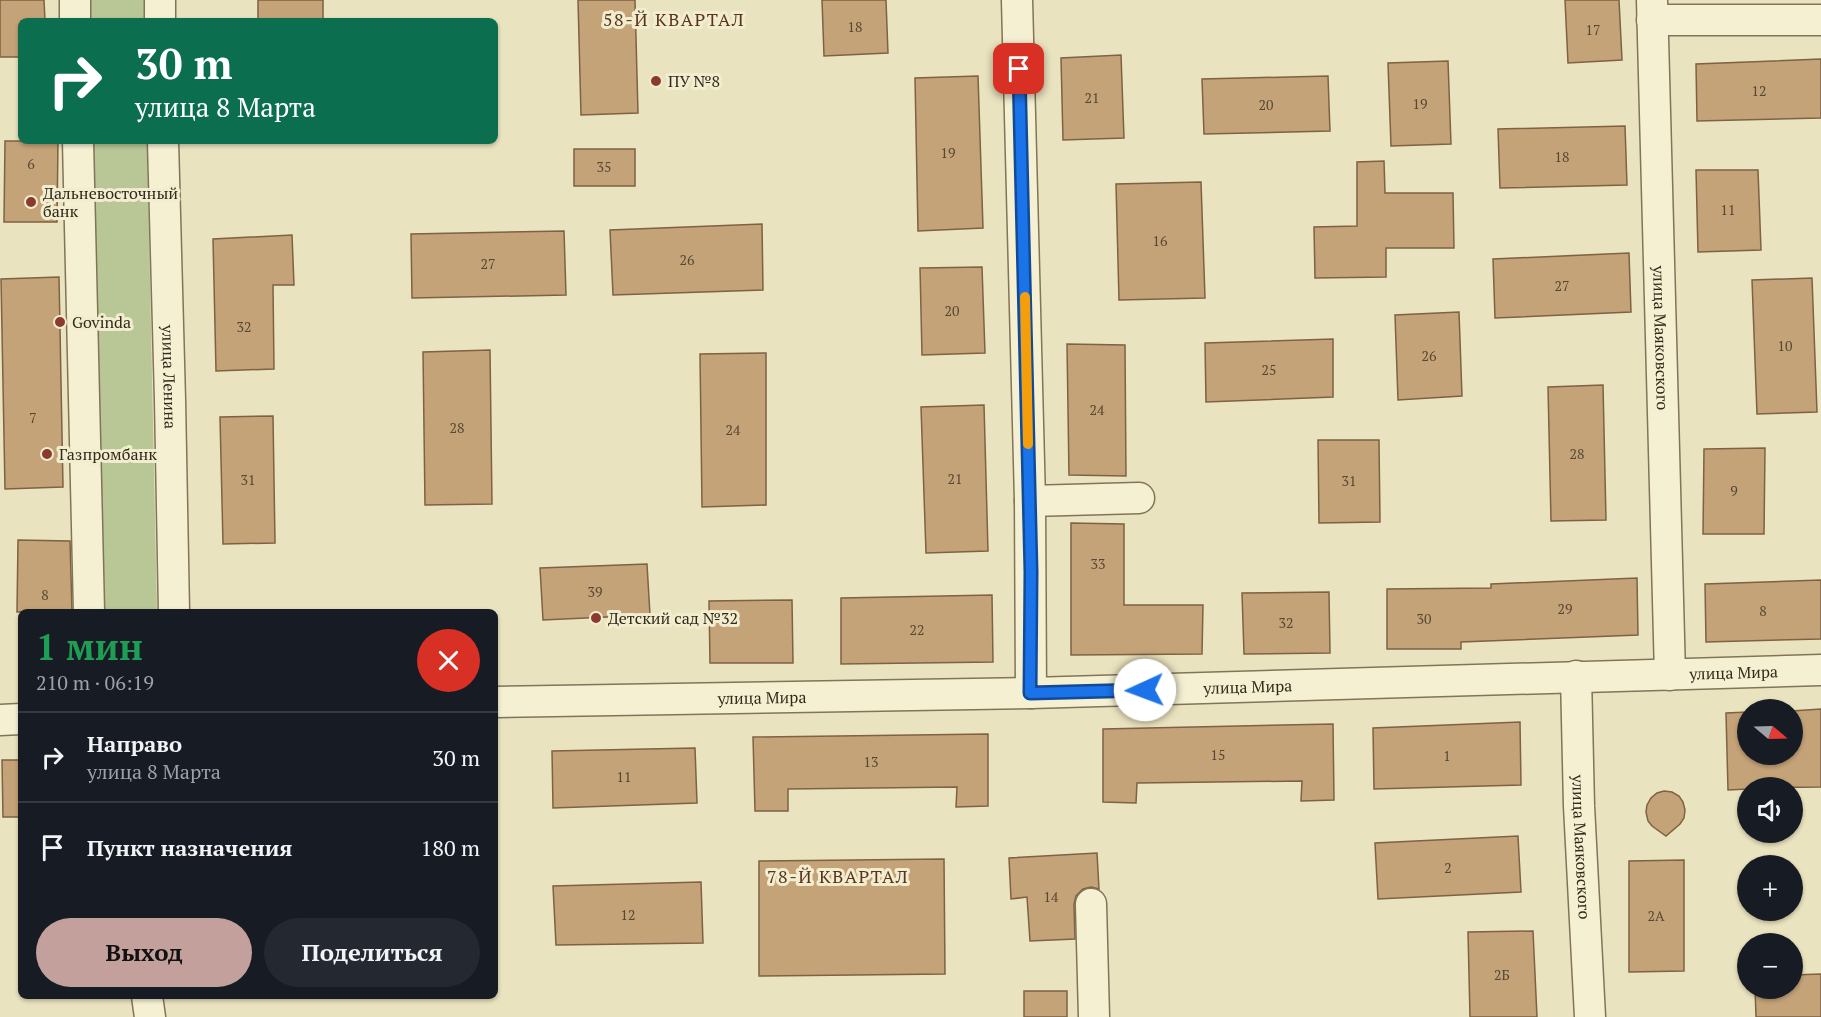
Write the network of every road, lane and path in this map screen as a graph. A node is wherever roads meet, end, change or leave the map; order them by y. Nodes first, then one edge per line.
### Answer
1 (75, 0) edge
2 (159, 0) edge
3 (1017, 0) edge
4 (1652, 10) edge
5 (75, 18) edge
6 (160, 18) edge
7 (1821, 20) edge
8 (78, 144) edge
9 (163, 144) edge
10 (1139, 498) dead end
11 (1030, 501) junction
12 (88, 609) edge
13 (174, 609) edge
14 (1821, 670) edge
15 (1670, 675) junction
16 (1576, 676) junction
17 (1030, 693) junction
18 (498, 702) edge
19 (18, 719) edge
20 (0, 720) edge
21 (1091, 904) dead end
22 (147, 999) edge
23 (166, 999) edge
24 (150, 1017) edge
25 (165, 1017) edge
26 (1094, 1017) edge
27 (1590, 1017) edge

1 - 5 street
2 - 6 street
3 - 11 street
4 - 7 street
4 - 15 street, улица Маяковского
8 - 12 street
9 - 13 street, улица Ленина
10 - 11 street
11 - 17 street
14 - 15 street, улица Мира
15 - 16 street, улица Мира
16 - 17 street, улица Мира
16 - 27 street, улица Маяковского
17 - 18 street, улица Мира
19 - 20 street
21 - 26 street
22 - 24 street
23 - 25 street

